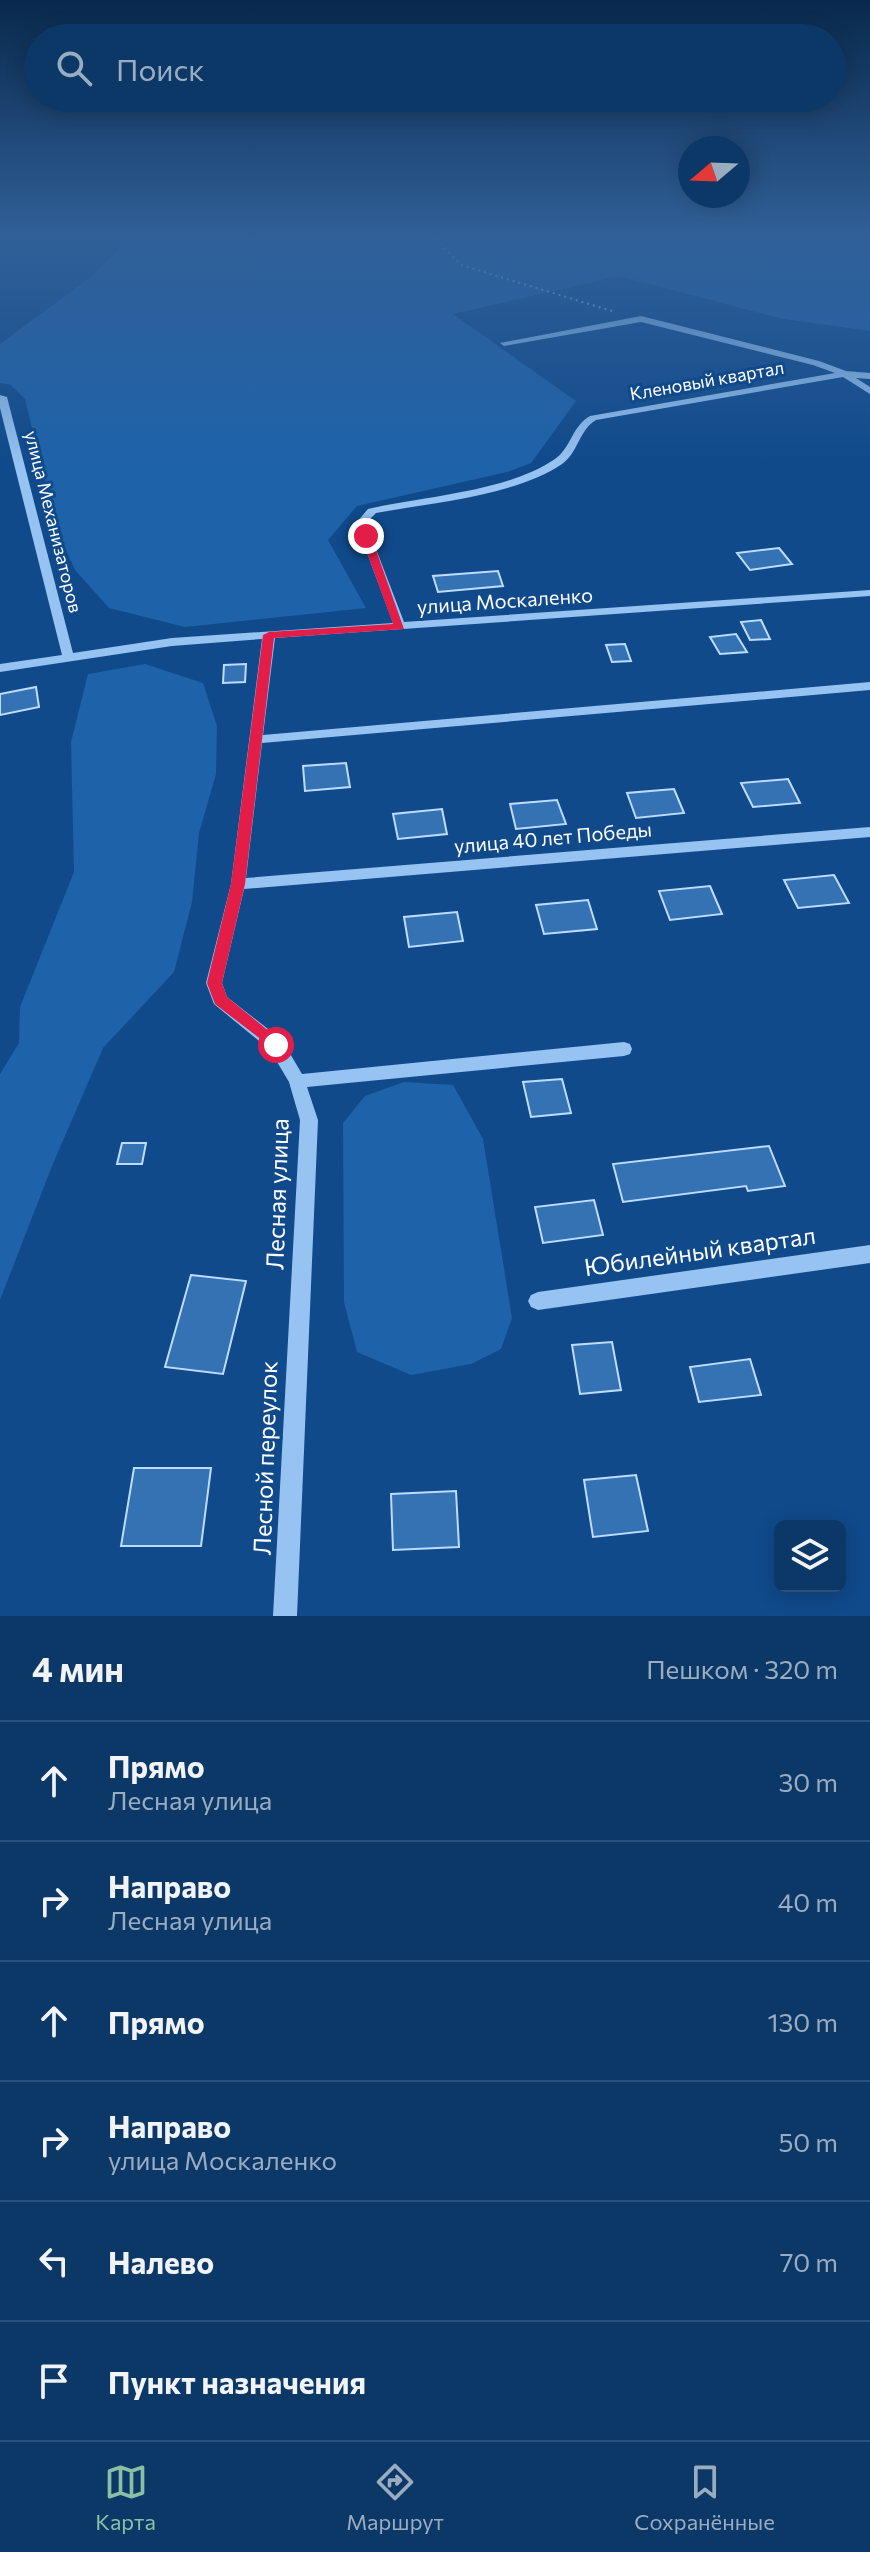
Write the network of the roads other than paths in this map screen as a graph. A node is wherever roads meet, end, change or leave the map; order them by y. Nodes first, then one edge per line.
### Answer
1 (504, 343) dead end
2 (845, 374) junction
3 (870, 376) edge
4 (870, 391) edge
5 (2, 397) dead end
6 (870, 593) edge
7 (400, 627) junction
8 (269, 635) junction
9 (68, 656) junction
10 (0, 668) edge
11 (870, 686) edge
12 (255, 740) junction
13 (870, 832) edge
14 (238, 884) junction
15 (624, 1049) dead end
16 (297, 1081) junction
17 (870, 1254) edge
18 (538, 1301) dead end
19 (299, 1302) joint
20 (285, 1616) edge

1 - 2 street
2 - 3 street
2 - 4 street
2 - 7 street, Кленовый квартал
5 - 9 street, улица Механизаторов
6 - 7 street, улица Москаленко
7 - 8 street, улица Москаленко
8 - 9 street, улица Москаленко
8 - 12 street, Лесная улица
9 - 10 street, улица Москаленко
11 - 12 street
12 - 14 street, Лесная улица
13 - 14 street, улица 40 лет Победы
14 - 16 street, Лесная улица
15 - 16 street
16 - 19 street, Лесная улица
17 - 18 street, Юбилейный квартал
19 - 20 street, Лесной переулок

